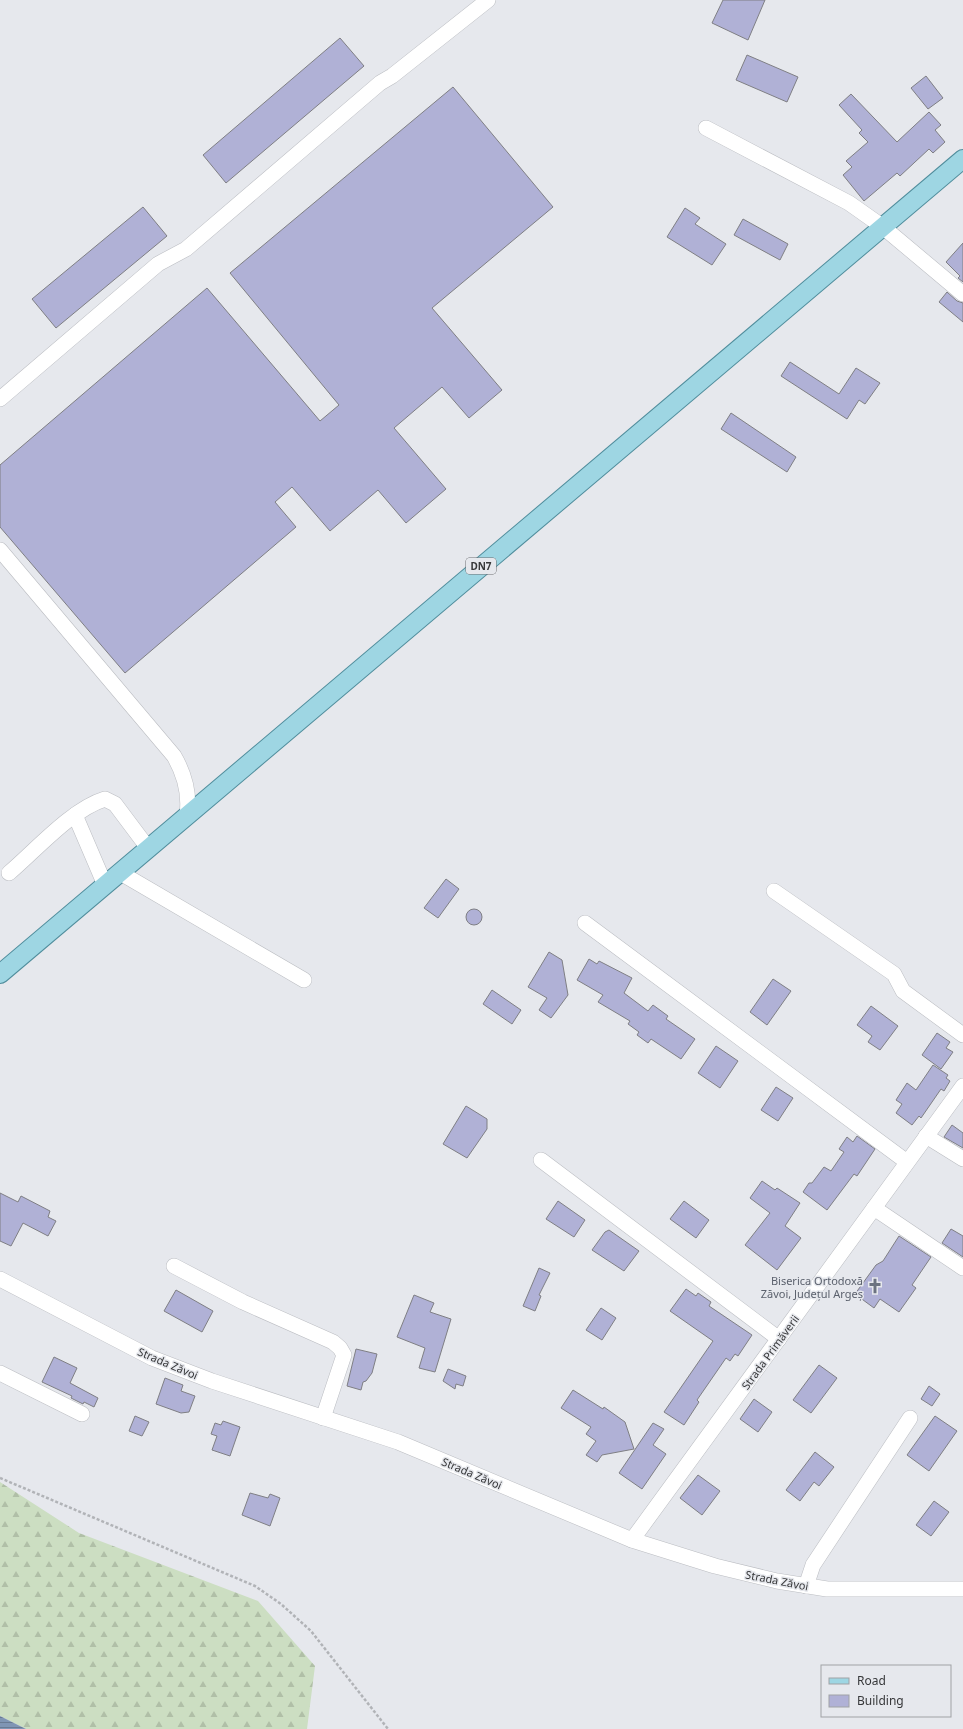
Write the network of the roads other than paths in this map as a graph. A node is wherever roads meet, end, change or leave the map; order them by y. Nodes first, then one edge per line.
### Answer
1 (488, 0) edge
2 (706, 128) dead end
3 (963, 160) edge
4 (883, 227) junction
5 (963, 294) edge
6 (0, 399) edge
7 (0, 550) edge
8 (75, 815) junction
9 (187, 815) junction
10 (148, 848) junction
11 (119, 872) junction
12 (9, 873) dead end
13 (105, 884) junction
14 (774, 892) dead end
15 (585, 923) dead end
16 (0, 974) edge
17 (304, 980) dead end
18 (963, 1035) edge
19 (963, 1086) edge
20 (926, 1136) junction
21 (963, 1159) edge
22 (541, 1160) dead end
23 (907, 1162) junction
24 (874, 1208) junction
25 (174, 1266) dead end
26 (963, 1268) edge
27 (0, 1279) edge
28 (779, 1339) junction
29 (0, 1373) edge
30 (82, 1414) dead end
31 (323, 1418) junction
32 (910, 1418) dead end
33 (632, 1540) junction
34 (806, 1586) junction
35 (963, 1589) edge

1 - 6 street
2 - 4 street
3 - 4 main road, DN7
4 - 5 street
4 - 9 main road, DN7
7 - 9 street
8 - 10 street
8 - 12 street
8 - 13 street
9 - 10 main road, DN7
10 - 11 main road, DN7
11 - 13 main road, DN7
11 - 17 street
13 - 16 main road, DN7
14 - 18 street
15 - 23 street
19 - 20 street, Strada Primăverii
20 - 21 street
20 - 23 street, Strada Primăverii
22 - 28 street
23 - 24 street, Strada Primăverii
24 - 26 street
24 - 28 street, Strada Primăverii
25 - 31 street
27 - 31 street, Strada Zăvoi
28 - 33 street, Strada Primăverii
29 - 30 street
31 - 33 street, Strada Zăvoi
32 - 34 street
33 - 34 street, Strada Zăvoi
34 - 35 street, Strada Zăvoi

